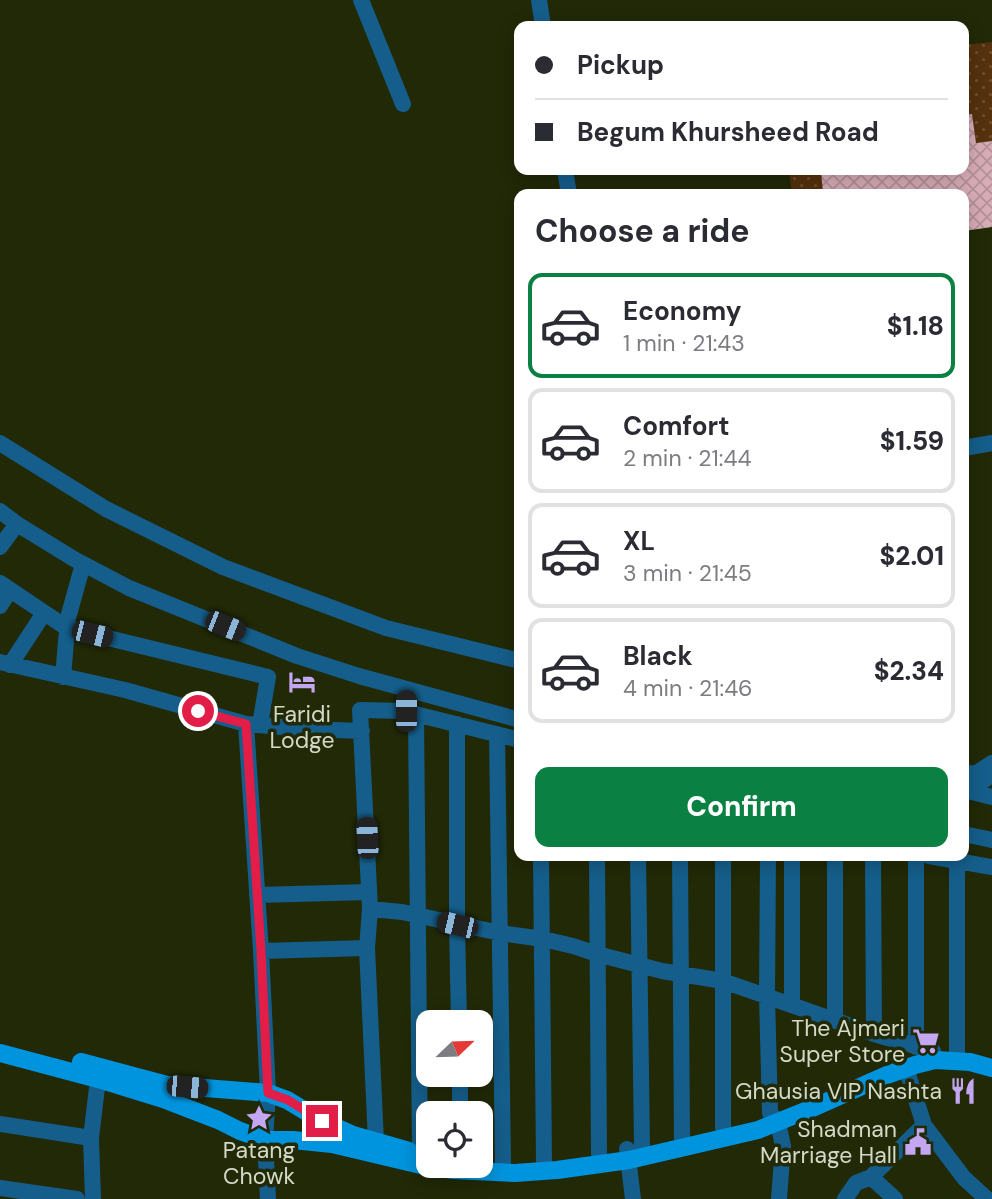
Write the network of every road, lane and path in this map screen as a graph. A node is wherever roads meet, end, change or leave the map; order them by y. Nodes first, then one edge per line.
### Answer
1 (361, 0) edge
2 (539, 0) edge
3 (542, 21) edge
4 (403, 104) dead end
5 (0, 443) edge
6 (992, 443) edge
7 (969, 447) edge
8 (0, 511) edge
9 (17, 524) junction
10 (0, 547) edge
11 (83, 564) junction
12 (5, 587) edge
13 (0, 606) edge
14 (44, 613) junction
15 (67, 628) junction
16 (514, 660) edge
17 (5, 664) edge
18 (63, 677) junction
19 (406, 689) junction
20 (411, 713) junction
21 (514, 718) edge
22 (457, 724) junction
23 (253, 725) junction
24 (362, 731) junction
25 (497, 734) junction
26 (514, 738) edge
27 (992, 763) edge
28 (969, 773) edge
29 (992, 775) edge
30 (969, 790) edge
31 (969, 791) edge
32 (992, 797) edge
33 (969, 835) edge
34 (992, 840) edge
35 (541, 861) edge
36 (597, 861) edge
37 (638, 861) edge
38 (680, 861) edge
39 (723, 861) edge
40 (768, 861) edge
41 (792, 861) edge
42 (835, 861) edge
43 (873, 861) edge
44 (916, 861) edge
45 (957, 861) joint
46 (992, 867) edge
47 (369, 892) junction
48 (257, 895) junction
49 (370, 909) junction
50 (417, 915) junction
51 (457, 925) junction
52 (500, 933) junction
53 (543, 939) junction
54 (367, 948) junction
55 (261, 951) junction
56 (597, 954) junction
57 (640, 964) junction
58 (681, 975) junction
59 (723, 981) junction
60 (766, 996) junction
61 (792, 1005) junction
62 (459, 1010) edge
63 (835, 1021) junction
64 (874, 1034) junction
65 (0, 1041) edge
66 (924, 1049) junction
67 (957, 1052) junction
68 (0, 1053) edge
69 (992, 1059) edge
70 (906, 1068) junction
71 (992, 1068) edge
72 (98, 1079) junction
73 (268, 1093) junction
74 (422, 1101) edge
75 (774, 1118) junction
76 (0, 1124) edge
77 (924, 1125) junction
78 (723, 1128) junction
79 (91, 1138) junction
80 (682, 1139) junction
81 (265, 1140) junction
82 (376, 1142) junction
83 (632, 1152) junction
84 (416, 1153) edge
85 (599, 1154) junction
86 (544, 1161) junction
87 (493, 1164) edge
88 (503, 1164) junction
89 (872, 1177) junction
90 (0, 1188) edge
91 (77, 1199) edge
92 (93, 1199) edge
93 (268, 1199) edge
94 (633, 1199) edge
95 (779, 1199) edge
96 (845, 1199) edge
97 (895, 1199) edge
98 (987, 1199) edge

1 - 4 street
2 - 3 street
5 - 16 street
6 - 7 street
8 - 9 street
9 - 10 street
9 - 11 street
11 - 15 street
11 - 19 street
12 - 13 street
12 - 14 street
14 - 15 street
14 - 17 street
15 - 18 street
15 - 23 street
17 - 18 street
18 - 23 street
19 - 20 street
19 - 21 street
20 - 22 street
20 - 24 street
20 - 50 street
22 - 25 street
22 - 51 street
23 - 24 street
23 - 48 street
24 - 47 street
25 - 26 street
25 - 52 street
27 - 28 street
29 - 30 street
31 - 32 street
33 - 34 street
35 - 53 street
36 - 56 street
37 - 57 street
38 - 58 street
39 - 59 street
40 - 60 street
41 - 61 street
42 - 63 street
43 - 64 street
44 - 66 street
45 - 46 street
45 - 67 street
47 - 48 street
47 - 49 street
48 - 55 street
49 - 50 street
49 - 54 street
50 - 51 street
50 - 74 street
51 - 52 street
51 - 62 street
52 - 53 street
52 - 88 street
53 - 56 street
53 - 86 street
54 - 55 street
54 - 82 street
55 - 73 street
56 - 57 street
56 - 85 street
57 - 58 street
57 - 83 street
58 - 59 street
58 - 80 street
59 - 60 street
59 - 78 street
60 - 61 street
60 - 75 street
61 - 63 street
63 - 64 street
64 - 66 street
65 - 73 main road
66 - 67 main road
66 - 75 main road
67 - 69 main road
68 - 72 main road
70 - 71 main road
70 - 75 main road
70 - 77 street
72 - 79 street
72 - 81 main road
73 - 81 street
73 - 82 main road
75 - 78 main road
75 - 83 main road
75 - 95 street
76 - 79 street
77 - 89 street
77 - 98 street
78 - 80 main road
79 - 92 street
80 - 83 main road
81 - 83 main road
81 - 93 street
82 - 84 main road
83 - 85 main road
83 - 94 street
85 - 86 main road
86 - 88 main road
87 - 88 main road
89 - 96 street
89 - 97 street
90 - 91 street

